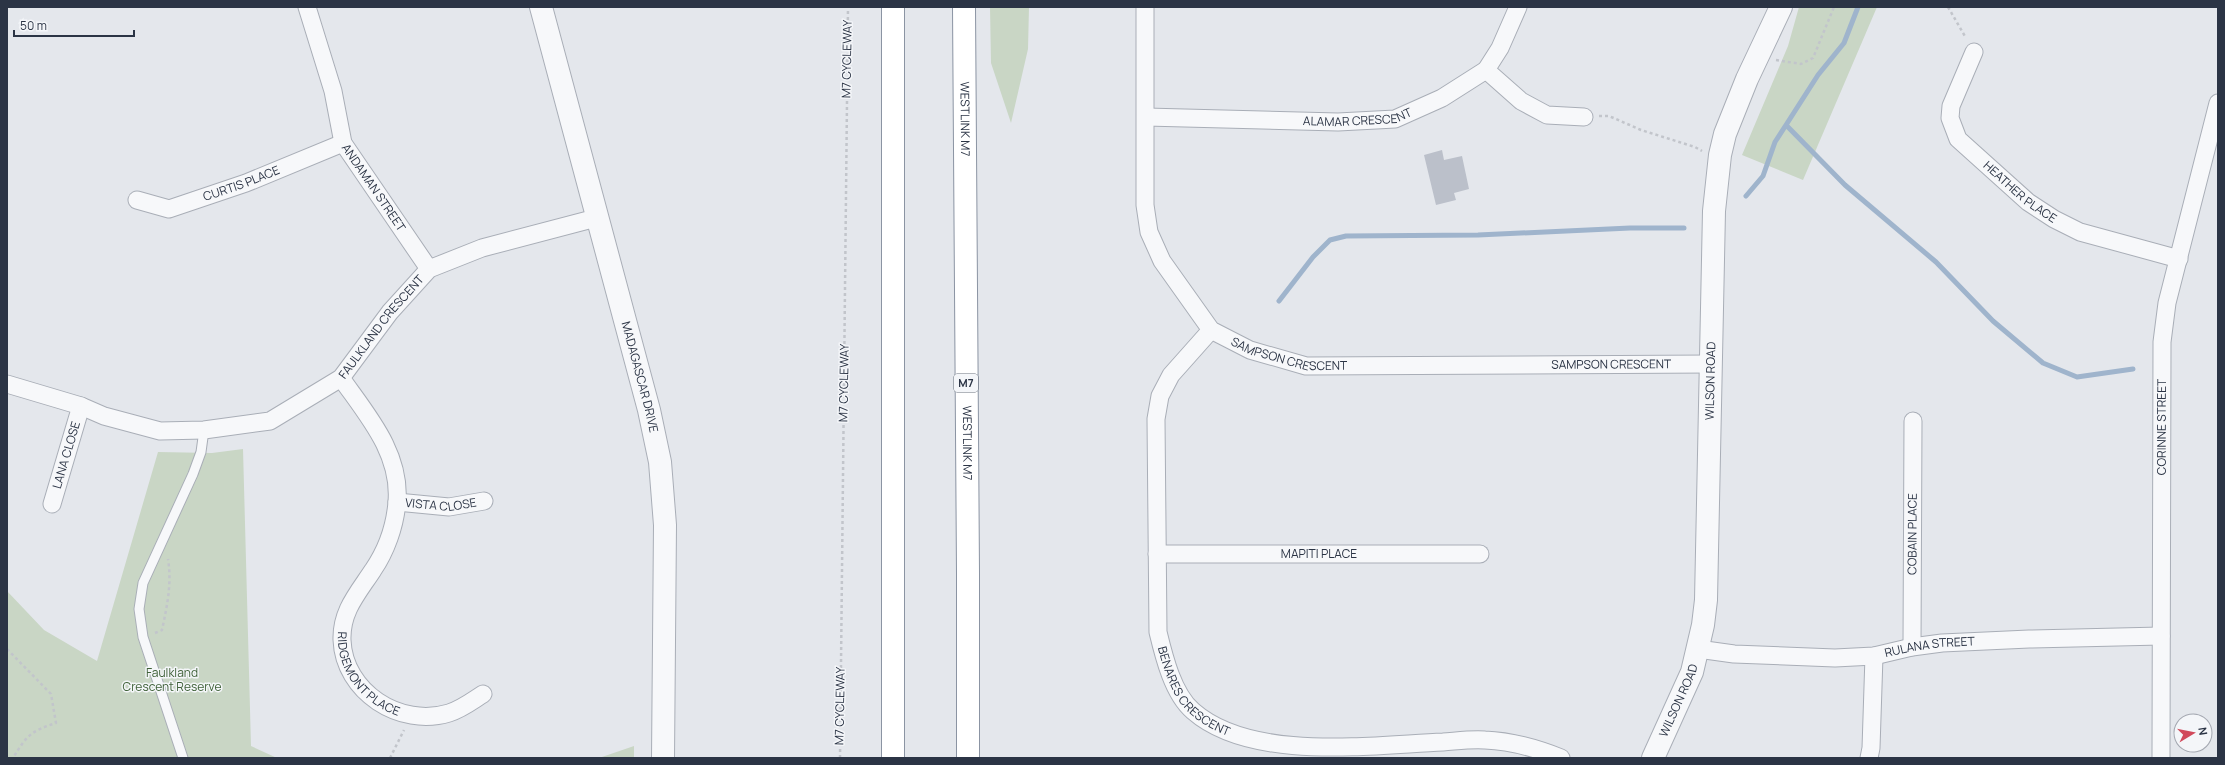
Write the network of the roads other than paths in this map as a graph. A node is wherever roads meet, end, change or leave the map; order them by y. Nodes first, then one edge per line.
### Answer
1 (307, 7) edge
2 (541, 7) edge
3 (893, 7) edge
4 (964, 7) edge
5 (1145, 7) edge
6 (1518, 7) edge
7 (1781, 7) edge
8 (1974, 52) road end
9 (1486, 70) junction
10 (2218, 103) edge
11 (1146, 117) junction
12 (1584, 117) road end
13 (343, 143) junction
14 (2213, 146) edge
15 (137, 200) dead end
16 (596, 218) junction
17 (2179, 259) junction
18 (429, 269) junction
19 (1211, 330) junction
20 (1712, 364) junction
21 (341, 378) junction
22 (7, 384) edge
23 (81, 406) junction
24 (1913, 422) dead end
25 (204, 430) junction
26 (484, 501) dead end
27 (397, 502) junction
28 (52, 504) dead end
29 (1157, 554) junction
30 (1480, 554) dead end
31 (2161, 636) junction
32 (1912, 647) junction
33 (1698, 649) junction
34 (1874, 656) junction
35 (483, 694) dead end
36 (1374, 752) edge
37 (183, 758) edge
38 (663, 758) edge
39 (893, 758) edge
40 (968, 758) edge
41 (1561, 758) edge
42 (1653, 758) edge
43 (1869, 758) edge
44 (2161, 758) edge

1 - 13 street, ANDAMAN STREET
2 - 16 street, MADAGASCAR DRIVE
3 - 39 highway
4 - 40 highway, WESTLINK M7 / M7
5 - 11 street, SAMPSON CRESCENT
6 - 9 street, ALAMAR CRESCENT
7 - 20 street, WILSON ROAD
8 - 17 street, HEATHER PLACE
9 - 11 street, ALAMAR CRESCENT
9 - 12 street
10 - 14 street, CORINNE STREET
11 - 19 street, SAMPSON CRESCENT
13 - 15 street, CURTIS PLACE
13 - 18 street, ANDAMAN STREET
14 - 17 street, CORINNE STREET
16 - 18 street, FAULKLAND CRESCENT
16 - 38 street, MADAGASCAR DRIVE
17 - 31 street, CORINNE STREET
18 - 21 street, FAULKLAND CRESCENT
19 - 20 street, SAMPSON CRESCENT
19 - 29 street, BENARES CRESCENT
20 - 33 street, WILSON ROAD
21 - 25 street, FAULKLAND CRESCENT
21 - 27 street, RIDGEMONT PLACE
22 - 23 street, FAULKLAND CRESCENT
23 - 25 street, FAULKLAND CRESCENT
23 - 28 street, LANA CLOSE
24 - 32 street, COBAIN PLACE
25 - 37 lane
26 - 27 street, VISTA CLOSE
27 - 35 street, RIDGEMONT PLACE
29 - 30 street, MAPITI PLACE
29 - 36 street, BENARES CRESCENT
31 - 32 street, RULANA STREET
31 - 44 street, CORINNE STREET
32 - 34 street, RULANA STREET
33 - 34 street, RULANA STREET
33 - 42 street, WILSON ROAD
34 - 43 street
36 - 41 street, BENARES CRESCENT

